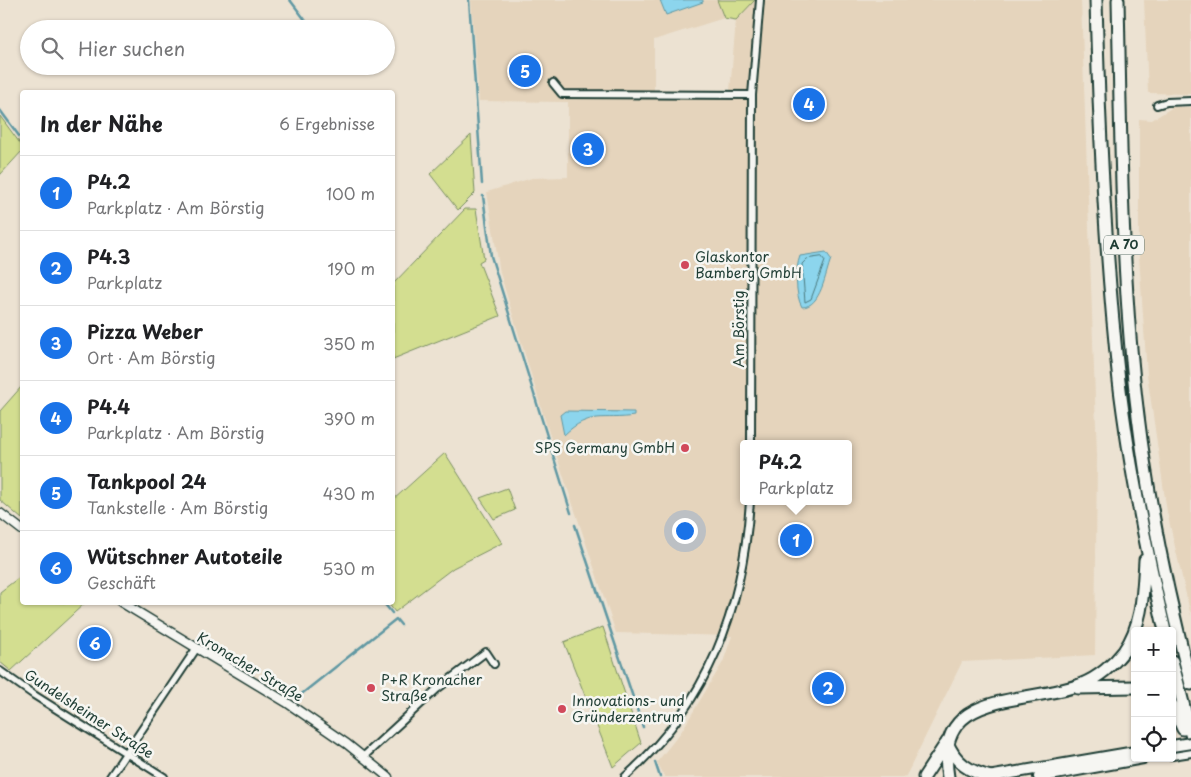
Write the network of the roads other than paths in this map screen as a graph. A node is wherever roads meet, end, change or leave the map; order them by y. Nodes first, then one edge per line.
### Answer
1 (760, 0) edge
2 (1096, 0) edge
3 (1118, 0) edge
4 (553, 83) dead end
5 (752, 95) junction
6 (1191, 101) edge
7 (1157, 106) dead end
8 (751, 440) edge
9 (750, 505) edge
10 (0, 512) edge
11 (20, 528) edge
12 (1146, 546) junction
13 (126, 605) edge
14 (1164, 627) edge
15 (196, 649) junction
16 (494, 664) dead end
17 (0, 671) edge
18 (1175, 672) edge
19 (1191, 684) edge
20 (1131, 687) edge
21 (1061, 689) junction
22 (1176, 714) edge
23 (1191, 734) edge
24 (947, 742) junction
25 (1191, 743) edge
26 (1176, 745) edge
27 (1191, 749) edge
28 (126, 752) junction
29 (1131, 753) edge
30 (1176, 753) edge
31 (363, 757) junction
32 (1131, 760) edge
33 (110, 777) edge
34 (164, 777) edge
35 (388, 777) edge
36 (625, 777) edge
37 (924, 777) edge
38 (948, 777) edge
39 (989, 777) edge
40 (1039, 777) edge

1 - 5 street, Am Börstig
2 - 12 highway, A 70
3 - 19 highway, A 70
4 - 5 street
5 - 8 street, Am Börstig
6 - 7 street
9 - 36 street
10 - 11 street
12 - 14 highway, A 70
12 - 21 highway
13 - 15 street, Kronacher Straße
15 - 28 street
15 - 31 street, Kronacher Straße
16 - 31 street
17 - 28 street, Gundelsheimer Straße
18 - 23 highway
20 - 21 highway
21 - 24 highway
22 - 27 highway
24 - 37 highway
24 - 38 highway
24 - 39 highway
25 - 26 main road, bridge
27 - 30 main road
28 - 33 street
28 - 34 street, Gundelsheimer Straße
29 - 39 main road
31 - 35 street, Kronacher Straße
32 - 40 main road

